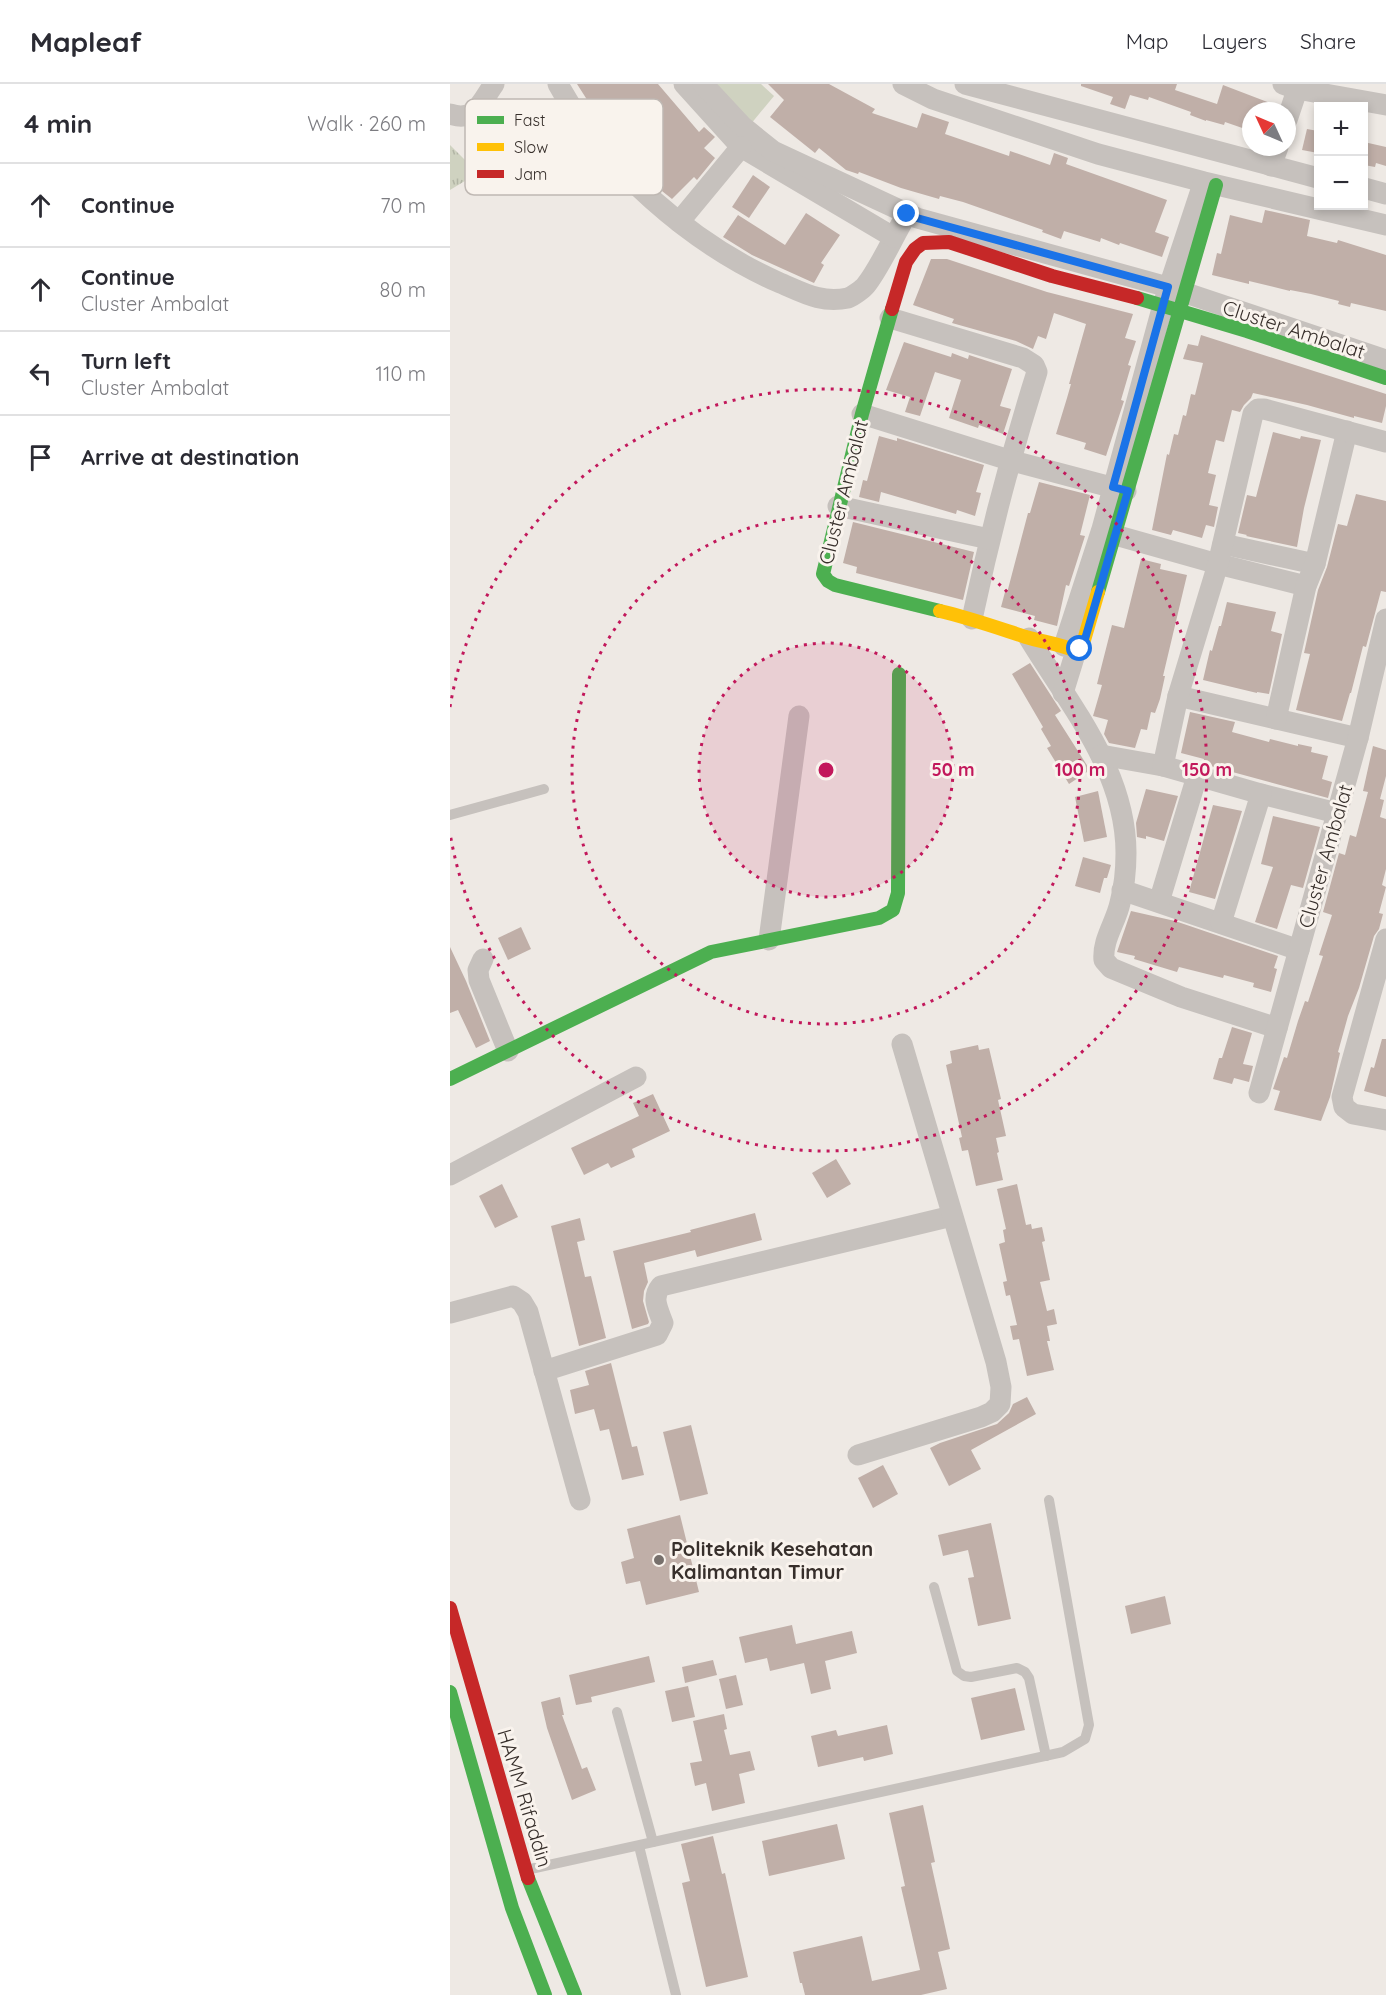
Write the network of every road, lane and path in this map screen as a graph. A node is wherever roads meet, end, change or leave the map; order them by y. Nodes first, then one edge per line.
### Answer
1 (494, 84) edge
2 (558, 84) edge
3 (684, 84) edge
4 (703, 84) edge
5 (903, 84) edge
6 (965, 84) edge
7 (1293, 86) edge
8 (936, 91) edge
9 (483, 99) edge
10 (566, 99) edge
11 (1290, 102) edge
12 (1386, 105) edge
13 (450, 114) edge
14 (465, 117) edge
15 (741, 147) junction
16 (1274, 157) edge
17 (1314, 176) edge
18 (1210, 184) junction
19 (1368, 189) edge
20 (1386, 194) edge
21 (650, 195) edge
22 (679, 222) junction
23 (1386, 225) edge
24 (899, 227) junction
25 (1174, 299) junction
26 (890, 318) junction
27 (1386, 360) edge
28 (1386, 378) edge
29 (862, 414) junction
30 (1347, 431) junction
31 (1386, 442) edge
32 (1009, 460) junction
33 (1120, 489) junction
34 (838, 506) junction
35 (1115, 535) junction
36 (989, 539) junction
37 (1221, 554) junction
38 (1315, 564) junction
39 (1306, 586) junction
40 (972, 619) junction
41 (1386, 619) edge
42 (1029, 638) junction
43 (1070, 648) junction
44 (899, 674) dead end
45 (1063, 693) junction
46 (1178, 696) junction
47 (799, 716) dead end
48 (1276, 719) junction
49 (1358, 738) junction
50 (1101, 755) junction
51 (1163, 766) junction
52 (1197, 776) junction
53 (544, 789) dead end
54 (1261, 794) junction
55 (1337, 813) junction
56 (450, 815) edge
57 (1122, 890) junction
58 (1159, 902) junction
59 (1221, 923) junction
60 (769, 940) junction
61 (1299, 950) junction
62 (1384, 952) edge
63 (483, 959) dead end
64 (1277, 1028) junction
65 (902, 1044) dead end
66 (508, 1051) junction
67 (636, 1077) dead end
68 (450, 1079) edge
69 (1259, 1093) dead end
70 (1386, 1120) edge
71 (450, 1175) edge
72 (952, 1216) junction
73 (450, 1313) edge
74 (544, 1371) junction
75 (858, 1455) dead end
76 (580, 1500) dead end
77 (1049, 1500) dead end
78 (934, 1587) dead end
79 (450, 1608) edge
80 (450, 1692) edge
81 (617, 1712) dead end
82 (1046, 1756) junction
83 (653, 1842) junction
84 (639, 1845) junction
85 (526, 1870) junction
86 (545, 1995) edge
87 (575, 1995) edge
88 (676, 1995) edge

1 - 9 street
2 - 10 street
3 - 15 street
4 - 24 street
5 - 8 street
6 - 16 street
7 - 11 street
7 - 12 street
8 - 18 street
13 - 14 street
15 - 22 street
15 - 24 street
16 - 17 street
18 - 23 street
18 - 25 street
19 - 20 street
21 - 22 street
22 - 24 street
24 - 25 street, Cluster Ambalat
25 - 26 street, Cluster Ambalat
25 - 27 street, Cluster Ambalat
25 - 28 street, Cluster Ambalat
25 - 33 street
26 - 29 street, Cluster Ambalat
26 - 32 street
29 - 32 street
29 - 34 street, Cluster Ambalat
30 - 31 street
30 - 37 street
30 - 38 street
32 - 33 street
32 - 36 street
33 - 35 street
33 - 43 street
34 - 36 street
34 - 40 street, Cluster Ambalat
35 - 37 street
35 - 43 street
36 - 40 street
37 - 38 street
37 - 39 street
37 - 46 street
38 - 39 street
39 - 48 street
40 - 42 street, Cluster Ambalat
41 - 49 street, Cluster Ambalat
42 - 43 street, Cluster Ambalat
42 - 45 street
43 - 45 street
44 - 60 street
45 - 50 street
46 - 48 street
46 - 51 street
47 - 60 street
48 - 49 street
49 - 55 street, Cluster Ambalat
50 - 51 street
50 - 57 street
51 - 52 street
52 - 54 street
52 - 58 street
53 - 56 lane
54 - 55 street
54 - 59 street
55 - 61 street, Cluster Ambalat
57 - 58 street
57 - 64 street
58 - 59 street
59 - 61 street
60 - 66 street
61 - 64 street, Cluster Ambalat
62 - 70 street
63 - 66 street
64 - 69 street, Cluster Ambalat
65 - 72 street
66 - 68 street
67 - 71 street
72 - 74 street
72 - 75 street
73 - 74 street
74 - 76 street
77 - 82 lane
78 - 82 lane
79 - 85 street, HAMM Rifaddin
80 - 86 street
81 - 83 lane
82 - 83 lane
83 - 84 lane
84 - 85 lane
84 - 88 lane
85 - 87 street, HAMM Rifaddin

